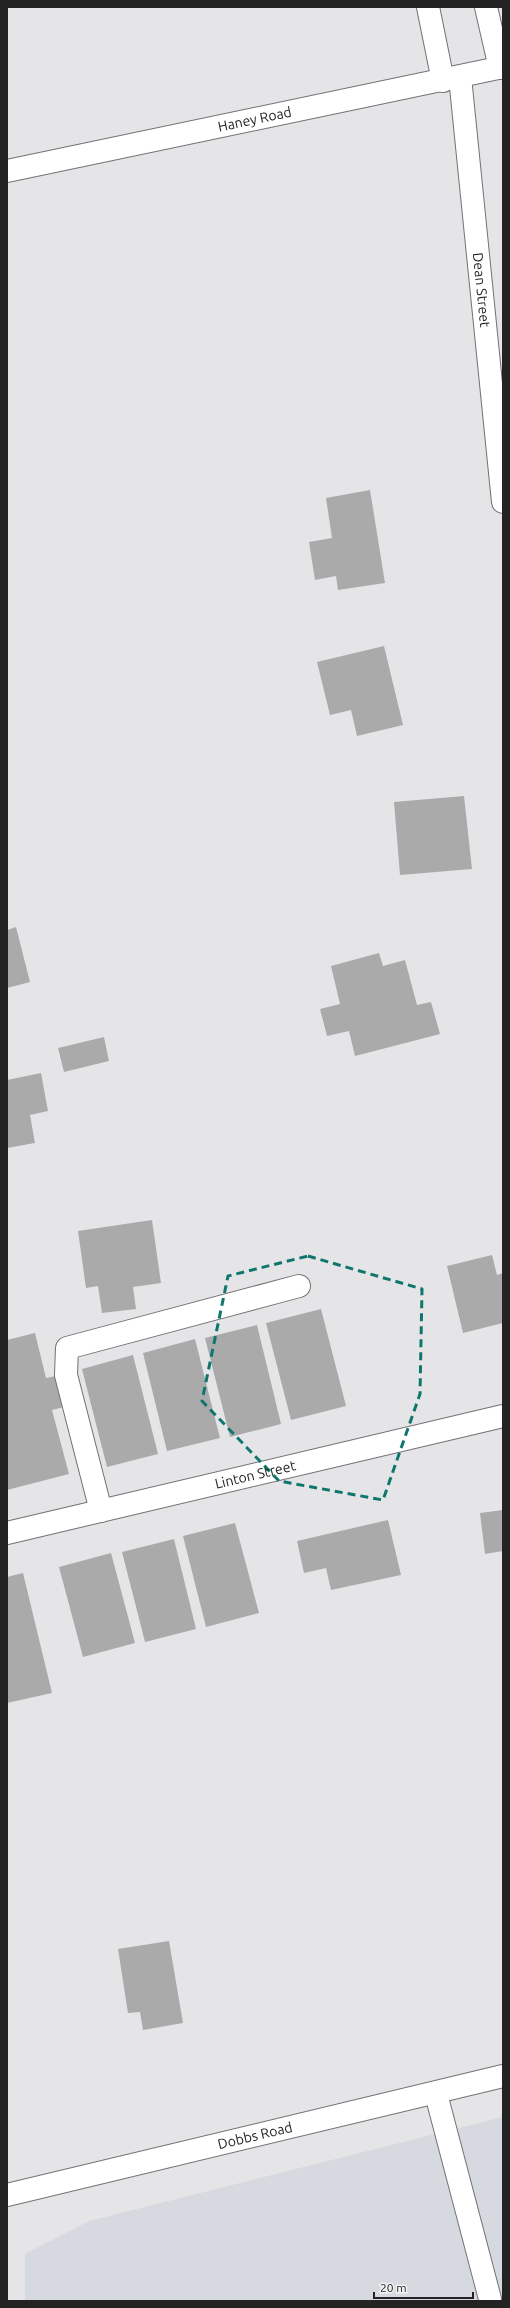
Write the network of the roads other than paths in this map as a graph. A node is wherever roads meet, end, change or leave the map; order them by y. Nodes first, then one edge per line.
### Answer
1 (428, 7) edge
2 (486, 7) edge
3 (502, 68) edge
4 (451, 79) junction
5 (7, 171) edge
6 (503, 502) edge
7 (299, 1286) dead end
8 (503, 1416) edge
9 (101, 1511) junction
10 (7, 1533) edge
11 (503, 2076) edge
12 (436, 2094) junction
13 (7, 2195) edge
14 (490, 2299) dead end

1 - 4 street, Dean Street
2 - 3 street
3 - 4 street, Haney Road
4 - 5 street, Haney Road
4 - 6 street, Dean Street
7 - 9 street
8 - 9 street, Linton Street
9 - 10 street, Linton Street
11 - 12 street, Dobbs Road
12 - 13 street, Dobbs Road
12 - 14 street

